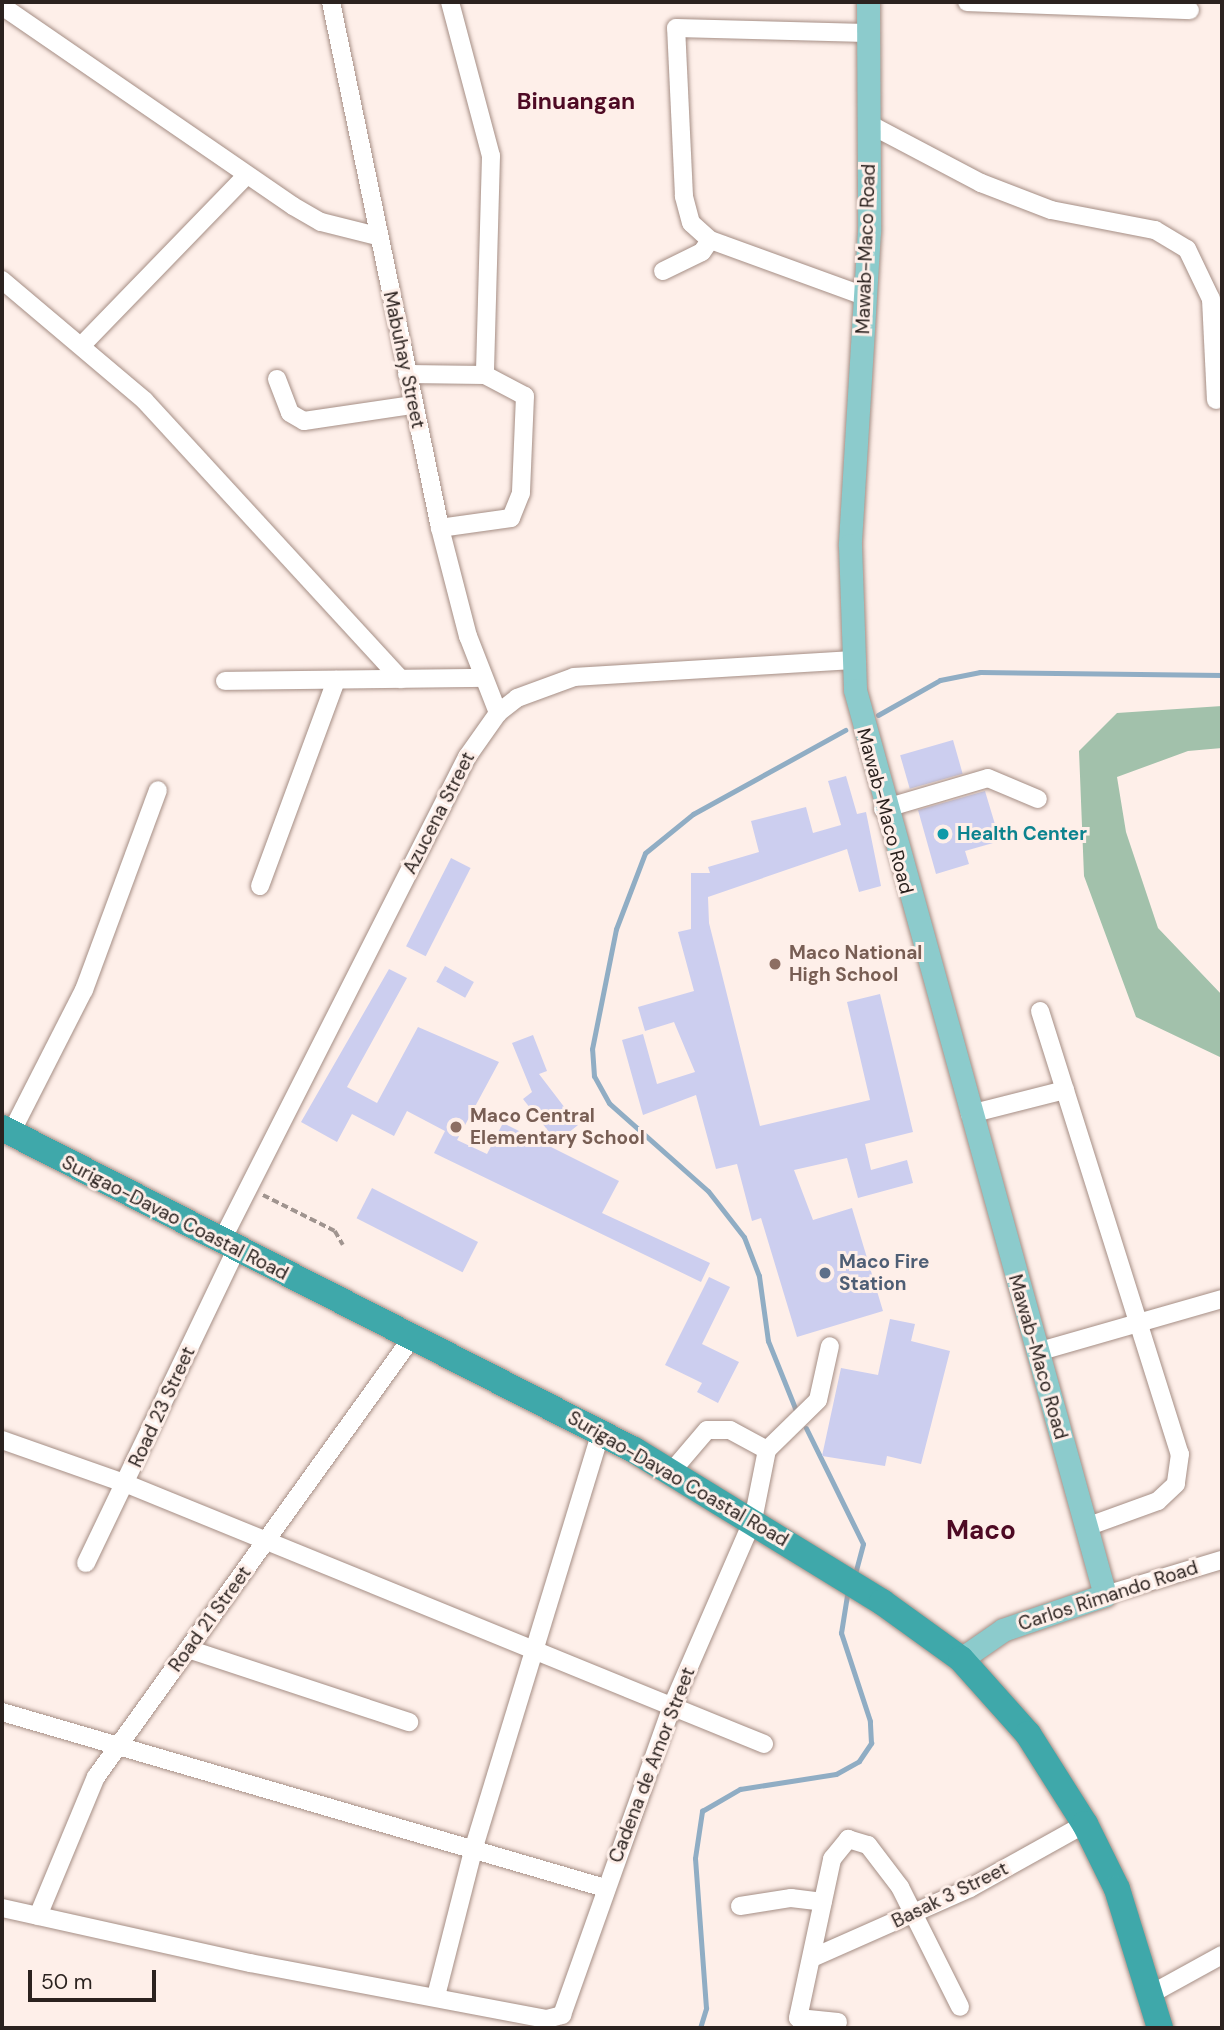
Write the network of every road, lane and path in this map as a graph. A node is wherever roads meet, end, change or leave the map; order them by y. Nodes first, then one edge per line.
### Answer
1 (331, 2) edge
2 (450, 2) edge
3 (868, 2) edge
4 (967, 2) edge
5 (2, 6) edge
6 (1190, 10) dead end
7 (867, 33) junction
8 (869, 124) junction
9 (246, 176) junction
10 (377, 236) junction
11 (710, 240) junction
12 (663, 271) dead end
13 (2, 280) edge
14 (867, 297) junction
15 (82, 345) junction
16 (407, 374) junction
17 (485, 375) junction
18 (277, 379) dead end
19 (1216, 400) dead end
20 (413, 405) junction
21 (440, 528) junction
22 (852, 660) junction
23 (482, 678) junction
24 (401, 679) junction
25 (336, 680) junction
26 (225, 681) dead end
27 (498, 713) junction
28 (158, 790) dead end
29 (1038, 799) dead end
30 (883, 809) junction
31 (260, 886) dead end
32 (1040, 1011) dead end
33 (1065, 1090) junction
34 (970, 1114) junction
35 (6, 1130) edge
36 (248, 1188) junction
37 (343, 1245) dead end
38 (229, 1246) junction
39 (1222, 1299) edge
40 (1140, 1323) junction
41 (411, 1339) junction
42 (830, 1346) dead end
43 (1037, 1352) junction
44 (601, 1432) junction
45 (2, 1440) edge
46 (767, 1450) junction
47 (672, 1471) junction
48 (127, 1484) junction
49 (753, 1520) junction
50 (1086, 1527) junction
51 (266, 1543) junction
52 (1222, 1560) edge
53 (86, 1563) dead end
54 (1105, 1595) junction
55 (188, 1649) junction
56 (534, 1650) junction
57 (961, 1660) junction
58 (673, 1706) junction
59 (2, 1712) edge
60 (409, 1722) dead end
61 (764, 1744) dead end
62 (117, 1745) junction
63 (1084, 1824) junction
64 (474, 1847) junction
65 (605, 1888) junction
66 (823, 1902) junction
67 (740, 1906) dead end
68 (2, 1908) edge
69 (917, 1913) junction
70 (38, 1916) junction
71 (1222, 1955) edge
72 (812, 1958) junction
73 (1151, 1994) junction
74 (436, 1997) junction
75 (960, 2007) dead end
76 (838, 2022) dead end
77 (1160, 2028) edge

1 - 10 street, Mabuhay Street
2 - 17 street
3 - 7 main road, Mawab-Maco Road
4 - 6 street
5 - 9 street
7 - 8 main road, Mawab-Maco Road
7 - 11 street
8 - 14 main road, Mawab-Maco Road
8 - 19 street
9 - 10 street
9 - 15 street
10 - 16 street, Mabuhay Street
11 - 12 street
11 - 14 street
13 - 15 street
14 - 22 main road, Mawab-Maco Road
15 - 24 street
16 - 17 street
16 - 20 street, Mabuhay Street
17 - 21 street
18 - 20 street
20 - 21 street, Mabuhay Street
21 - 23 street, Mabuhay Street
22 - 27 street, Azucena Street
22 - 30 main road, Mawab-Maco Road
23 - 24 street
23 - 27 street, Mabuhay Street
24 - 25 street
25 - 26 street
25 - 31 street
27 - 36 street, Azucena Street
28 - 35 street
29 - 30 street
30 - 34 main road, Mawab-Maco Road
32 - 33 street
33 - 34 street
33 - 40 street
34 - 43 main road, Mawab-Maco Road
35 - 38 highway, Surigao-Davao Coastal Road
36 - 37 path
36 - 38 street, Azucena Street
38 - 41 highway, Surigao-Davao Coastal Road
38 - 48 street, Road 23 Street
39 - 40 street
40 - 43 street
40 - 50 street
41 - 44 highway, Surigao-Davao Coastal Road
41 - 51 street, Road 21 Street
42 - 46 street
43 - 50 main road, Mawab-Maco Road
44 - 47 highway, Surigao-Davao Coastal Road
44 - 56 street
45 - 48 street
46 - 47 street
46 - 49 street, Cadena de Amor Street
47 - 49 highway, Surigao-Davao Coastal Road
48 - 51 street
48 - 53 street, Road 23 Street
49 - 57 highway, Surigao-Davao Coastal Road
49 - 58 street, Cadena de Amor Street
50 - 54 main road, Mawab-Maco Road
51 - 55 street, Road 21 Street
51 - 56 street
52 - 54 street, Carlos Rimando Road
54 - 57 main road, Carlos Rimando Road
55 - 60 street
55 - 62 street, Road 21 Street
56 - 58 street
56 - 64 street
57 - 63 highway, Surigao-Davao Coastal Road
58 - 61 street
58 - 65 street, Cadena de Amor Street
59 - 62 street
62 - 64 street
62 - 70 street, Road 21 Street
63 - 69 street, Basak 3 Street
63 - 73 highway, Surigao-Davao Coastal Road
64 - 65 street
64 - 74 street
65 - 74 street, Cadena de Amor Street
66 - 67 street
66 - 69 street
66 - 72 street
68 - 70 street
69 - 72 street, Basak 3 Street
69 - 75 street
70 - 74 street
71 - 73 street
72 - 76 street
73 - 77 highway, Surigao-Davao Coastal Road

